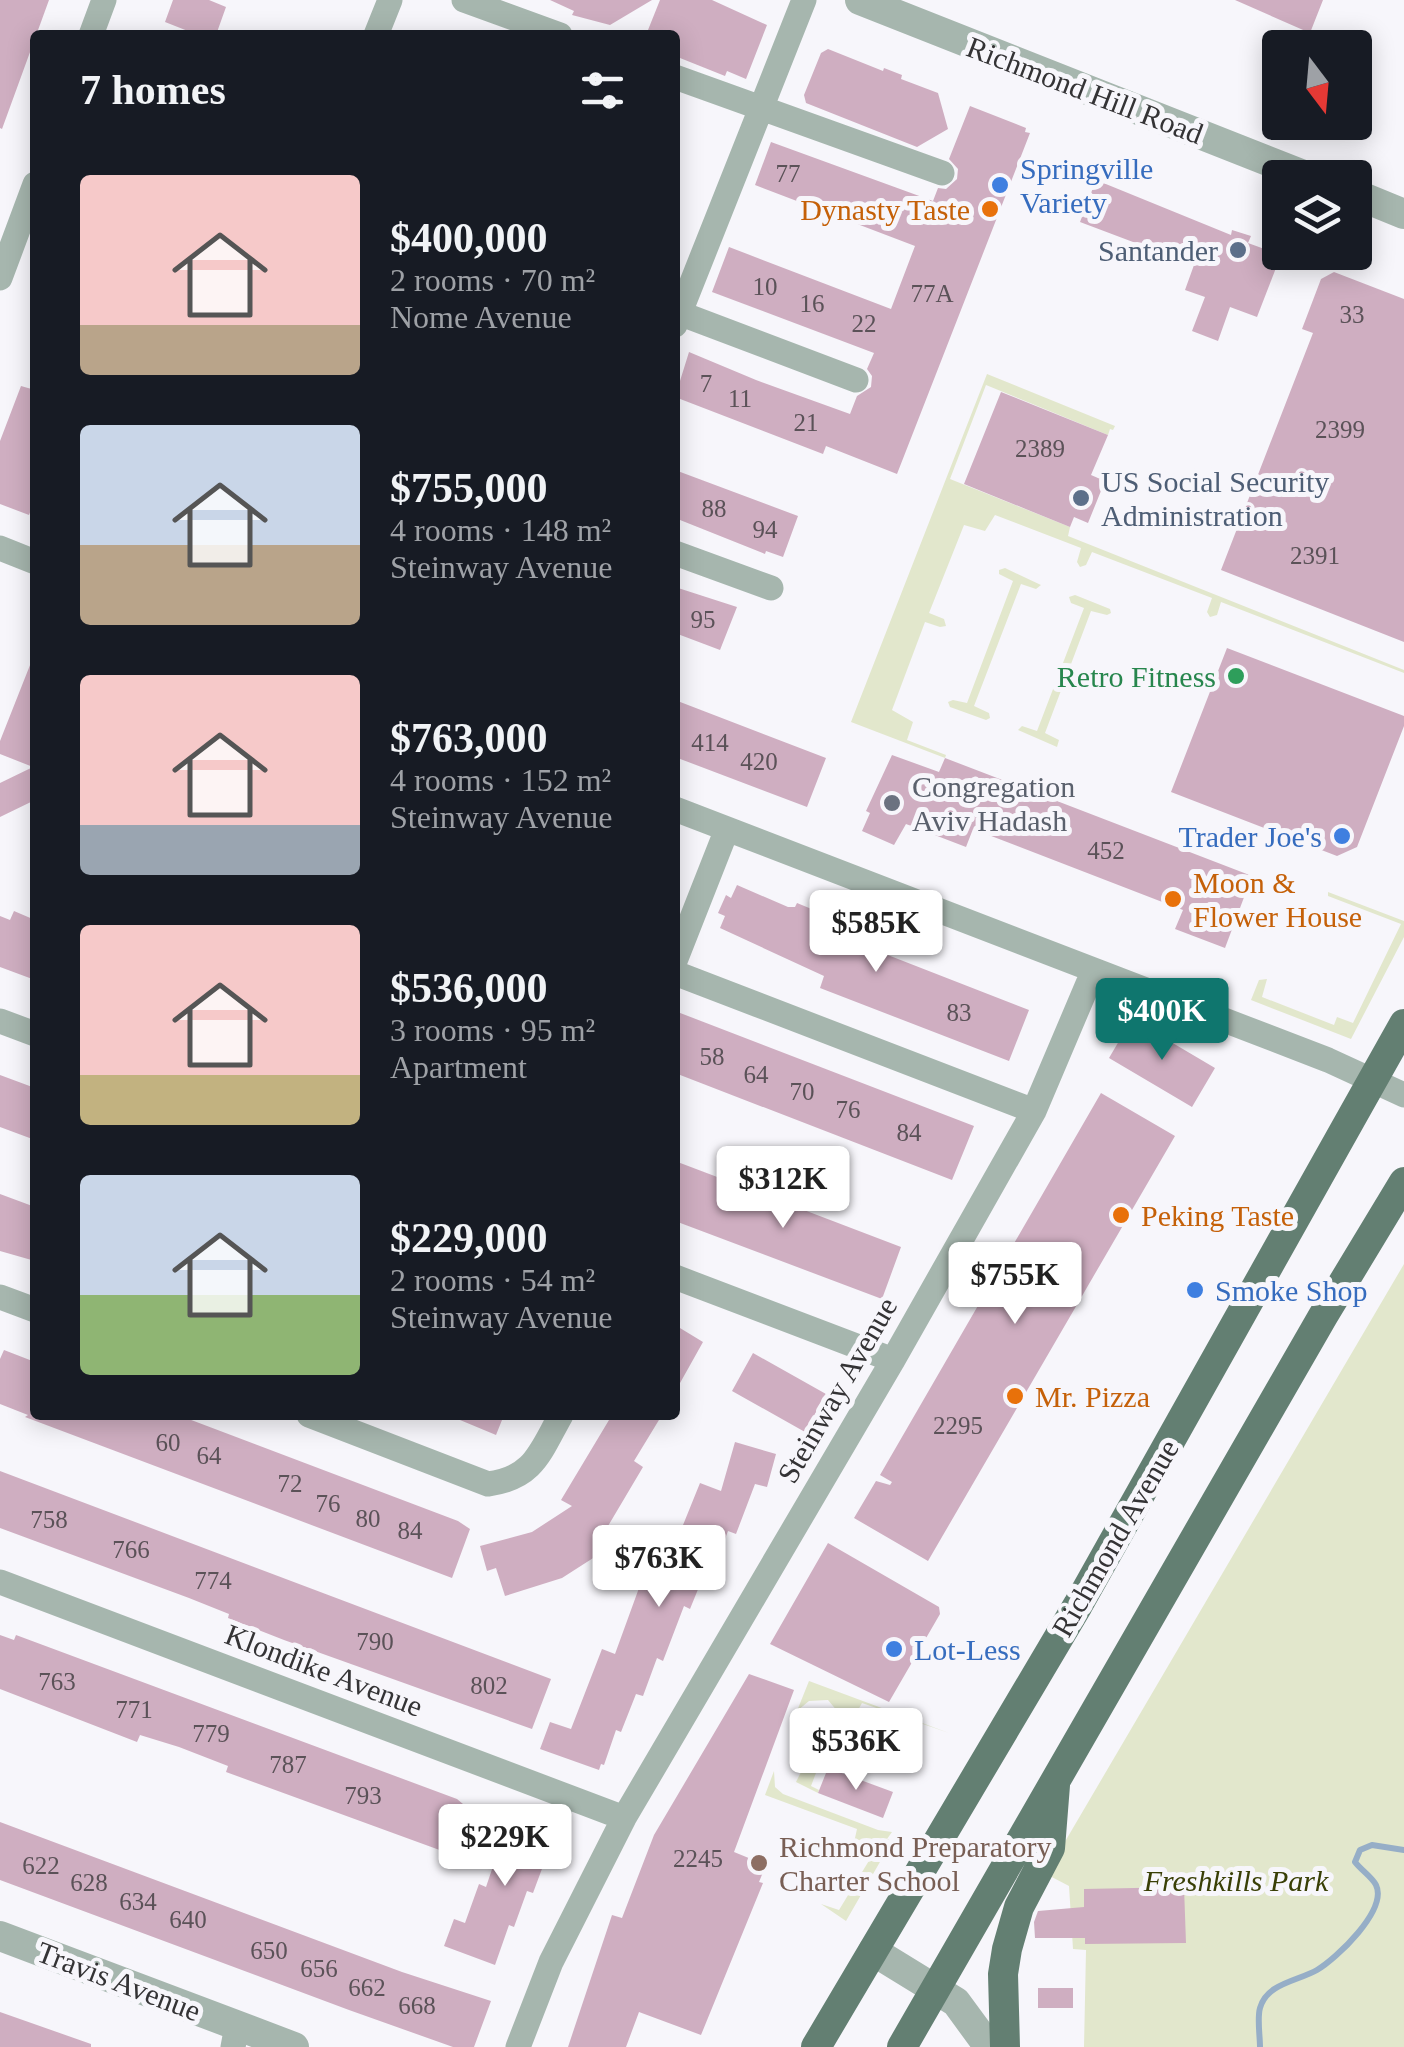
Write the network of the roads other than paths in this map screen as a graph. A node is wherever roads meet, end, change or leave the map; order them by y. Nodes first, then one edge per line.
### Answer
1 (104, 0) edge
2 (390, 0) edge
3 (465, 0) edge
4 (804, 0) edge
5 (860, 0) edge
6 (93, 30) edge
7 (378, 30) edge
8 (546, 30) edge
9 (680, 80) edge
10 (760, 108) junction
11 (1264, 160) edge
12 (942, 173) dead end
13 (30, 197) edge
14 (1372, 201) edge
15 (1404, 214) edge
16 (0, 278) edge
17 (680, 311) edge
18 (680, 320) edge
19 (856, 380) dead end
20 (0, 548) edge
21 (680, 555) edge
22 (30, 560) edge
23 (770, 588) dead end
24 (680, 811) edge
25 (727, 829) junction
26 (680, 948) edge
27 (1093, 972) junction
28 (680, 975) edge
29 (0, 1021) edge
30 (1404, 1024) edge
31 (30, 1032) edge
32 (1374, 1079) junction
33 (1404, 1095) edge
34 (1034, 1110) junction
35 (1404, 1182) edge
36 (680, 1279) edge
37 (0, 1296) edge
38 (30, 1308) edge
39 (893, 1360) junction
40 (322, 1420) edge
41 (557, 1420) edge
42 (0, 1582) edge
43 (1056, 1777) junction
44 (624, 1818) junction
45 (0, 1936) edge
46 (873, 1951) junction
47 (936, 1988) junction
48 (236, 2037) edge
49 (294, 2047) edge
50 (518, 2047) edge
51 (816, 2047) edge
52 (902, 2047) edge
53 (988, 2047) edge
54 (1005, 2047) edge

1 - 6 street
2 - 7 street
3 - 8 street
4 - 10 street
5 - 11 street, Richmond Hill Road
9 - 10 street
10 - 12 street
10 - 17 street
13 - 16 street
14 - 15 street
18 - 19 street
20 - 22 street
21 - 23 street
24 - 25 street
25 - 26 street
25 - 27 street
27 - 32 street
27 - 34 street, Steinway Avenue
28 - 34 street
29 - 31 street
30 - 32 main road, Richmond Avenue
32 - 33 street
32 - 46 main road, Richmond Avenue
34 - 39 street, Steinway Avenue
35 - 43 main road
36 - 39 street
37 - 38 street
39 - 44 street, Steinway Avenue
40 - 41 street
42 - 44 street, Klondike Avenue
43 - 47 main road
43 - 54 main road
44 - 50 street, Steinway Avenue
45 - 48 street, Travis Avenue
46 - 47 street
46 - 51 main road, Richmond Avenue
47 - 52 main road
47 - 53 street
48 - 49 street, Travis Avenue

